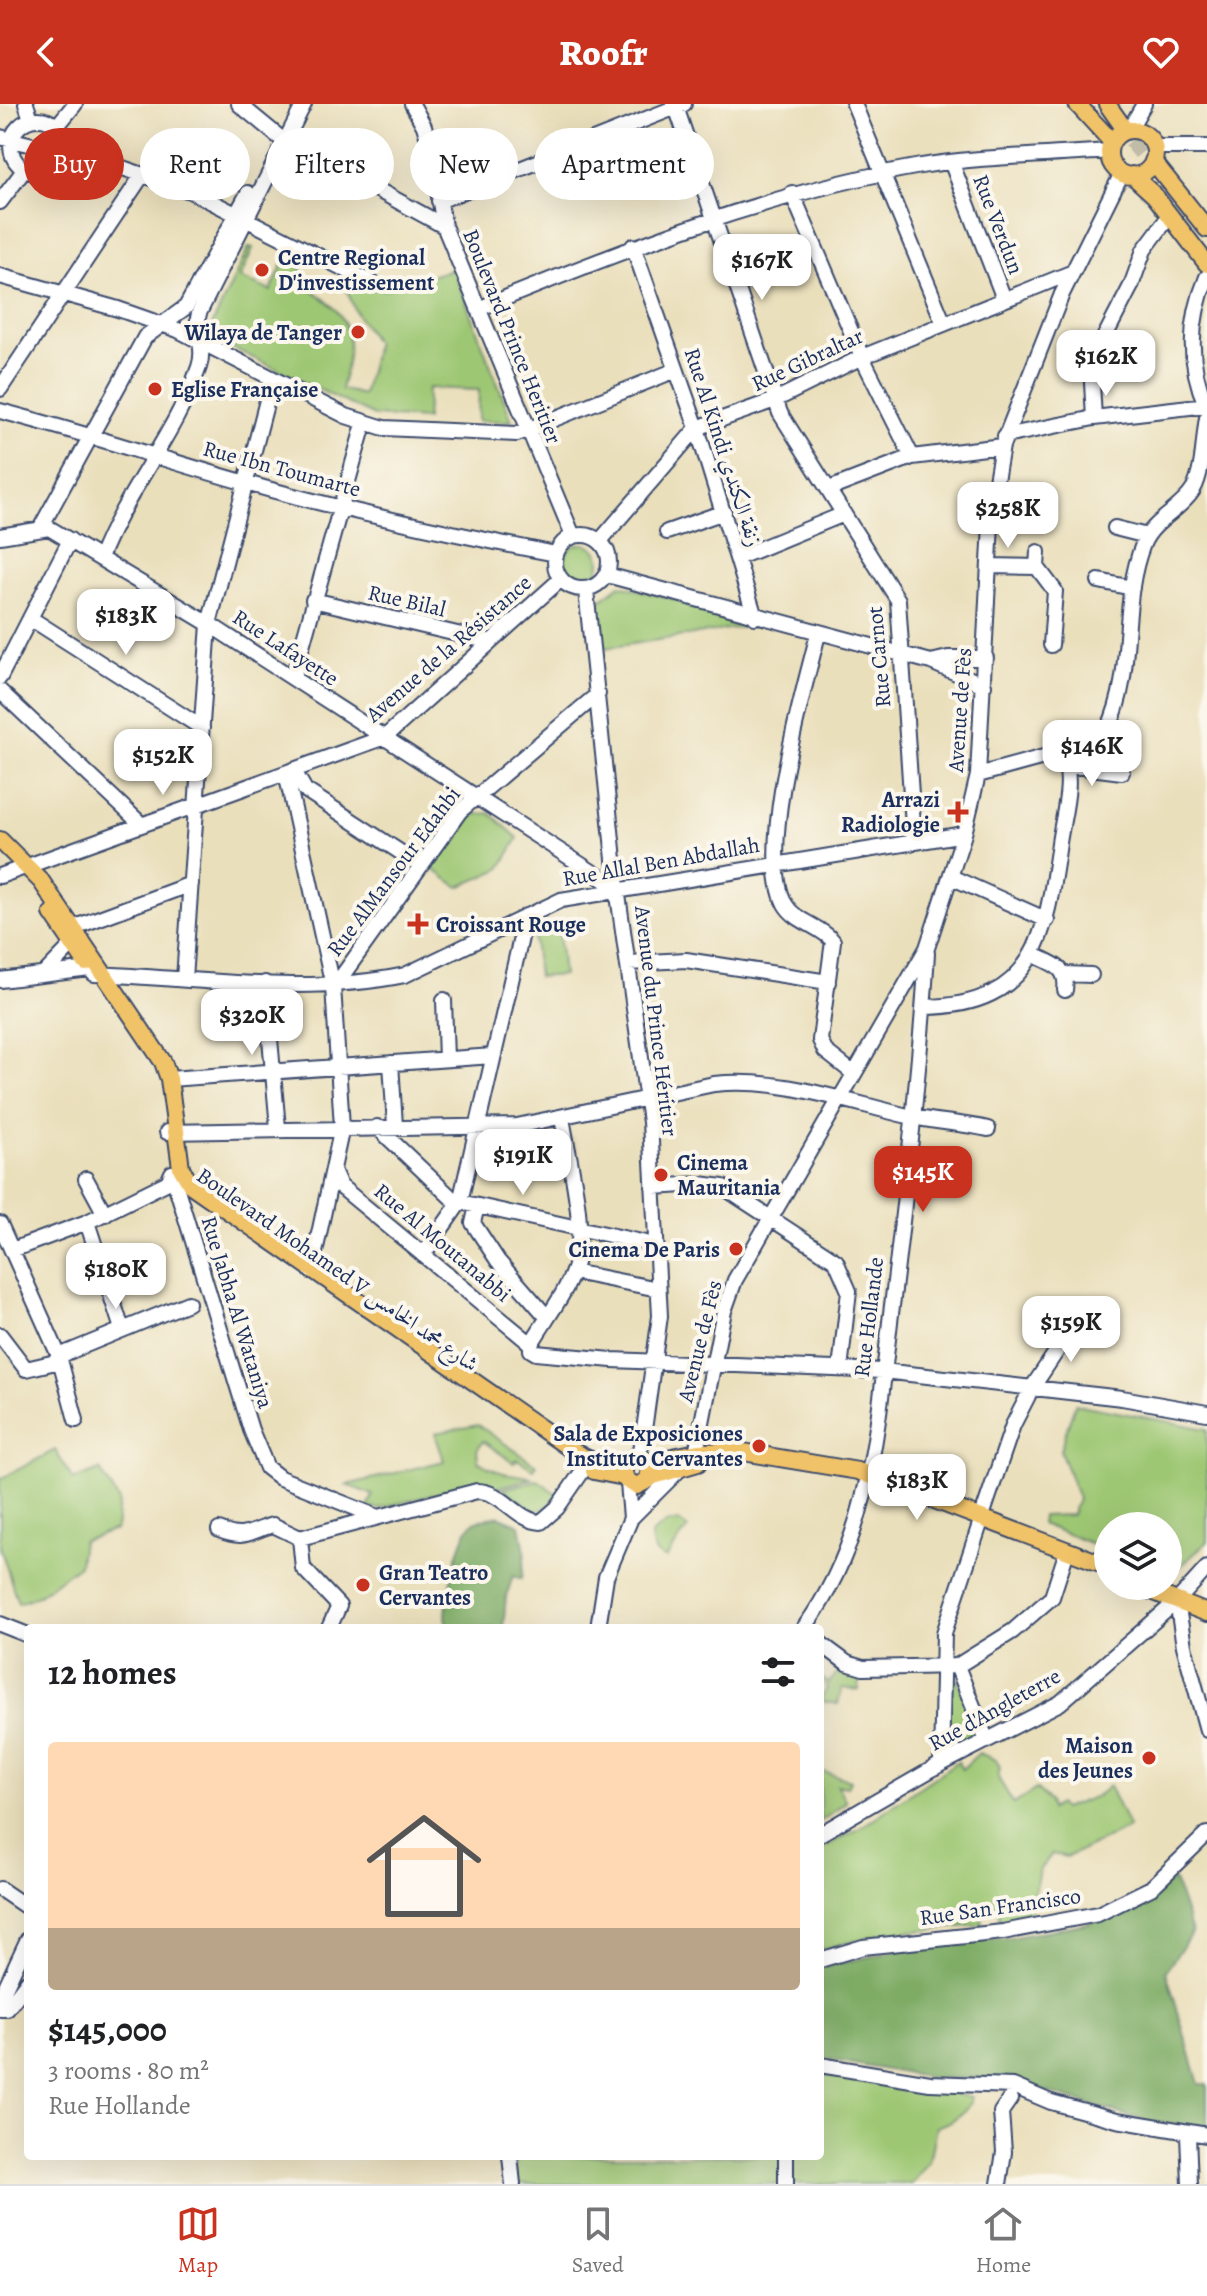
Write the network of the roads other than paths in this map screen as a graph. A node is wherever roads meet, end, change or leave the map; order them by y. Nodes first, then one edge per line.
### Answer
1 (26, 104) edge
2 (75, 104) edge
3 (239, 104) edge
4 (296, 104) edge
5 (304, 104) edge
6 (854, 104) edge
7 (1077, 104) edge
8 (1091, 104) edge
9 (1144, 104) edge
10 (678, 105) edge
11 (415, 106) edge
12 (1107, 112) edge
13 (31, 119) junction
14 (57, 126) joint
15 (269, 128) edge
16 (286, 128) edge
17 (288, 128) edge
18 (1132, 131) junction
19 (6, 139) edge
20 (1110, 146) junction
21 (1207, 147) edge
22 (1153, 154) junction
23 (952, 164) junction
24 (24, 168) edge
25 (266, 169) edge
26 (24, 170) edge
27 (883, 174) junction
28 (1127, 174) junction
29 (140, 179) edge
30 (792, 193) junction
31 (394, 199) edge
32 (208, 200) edge
33 (439, 201) junction
34 (0, 202) edge
35 (1170, 215) junction
36 (241, 217) junction
37 (714, 217) junction
38 (444, 226) junction
39 (1207, 229) edge
40 (1207, 239) edge
41 (633, 246) junction
42 (1207, 252) edge
43 (1207, 264) edge
44 (1073, 272) junction
45 (0, 276) edge
46 (1207, 277) edge
47 (374, 284) dead end
48 (64, 293) junction
49 (1004, 299) junction
50 (478, 309) junction
51 (161, 323) junction
52 (944, 324) junction
53 (202, 342) junction
54 (862, 357) junction
55 (676, 370) junction
56 (272, 381) junction
57 (0, 389) edge
58 (775, 400) junction
59 (1207, 409) edge
60 (0, 411) edge
61 (1094, 418) junction
62 (364, 424) junction
63 (697, 428) junction
64 (527, 430) junction
65 (90, 433) junction
66 (1004, 441) junction
67 (155, 455) junction
68 (912, 457) junction
69 (246, 483) junction
70 (1201, 487) edge
71 (829, 489) junction
72 (339, 507) junction
73 (724, 512) junction
74 (844, 514) junction
75 (41, 527) junction
76 (1115, 528) dead end
77 (667, 532) dead end
78 (0, 536) edge
79 (573, 536) junction
80 (1147, 536) junction
81 (70, 540) junction
82 (600, 541) junction
83 (556, 554) junction
84 (100, 558) junction
85 (737, 558) junction
86 (989, 566) junction
87 (607, 575) junction
88 (561, 579) junction
89 (1099, 581) dead end
90 (1132, 588) junction
91 (586, 590) junction
92 (313, 600) junction
93 (755, 617) junction
94 (30, 618) junction
95 (209, 624) junction
96 (818, 634) junction
97 (491, 642) junction
98 (1051, 645) dead end
99 (901, 656) junction
100 (986, 658) junction
101 (931, 662) junction
102 (0, 677) edge
103 (293, 678) junction
104 (984, 685) junction
105 (0, 691) edge
106 (598, 694) junction
107 (202, 728) junction
108 (385, 737) junction
109 (1064, 759) junction
110 (290, 772) junction
111 (1122, 772) dead end
112 (978, 775) junction
113 (477, 795) junction
114 (197, 805) junction
115 (142, 825) junction
116 (964, 834) junction
117 (0, 840) edge
118 (914, 840) junction
119 (0, 852) edge
120 (775, 864) junction
121 (420, 865) junction
122 (23, 870) junction
123 (0, 876) edge
124 (951, 877) junction
125 (191, 884) junction
126 (617, 888) junction
127 (526, 916) junction
128 (1047, 920) junction
129 (75, 927) junction
130 (72, 945) junction
131 (927, 948) junction
132 (1034, 955) junction
133 (628, 963) junction
134 (96, 973) junction
135 (44, 974) junction
136 (1066, 974) junction
137 (1091, 975) dead end
138 (184, 979) junction
139 (0, 980) edge
140 (828, 982) junction
141 (265, 983) junction
142 (335, 985) junction
143 (1065, 990) dead end
144 (444, 1000) dead end
145 (926, 1007) junction
146 (493, 1056) junction
147 (446, 1059) junction
148 (391, 1063) junction
149 (338, 1067) junction
150 (273, 1071) junction
151 (853, 1073) junction
152 (169, 1079) junction
153 (837, 1099) junction
154 (647, 1100) junction
155 (562, 1117) junction
156 (915, 1117) junction
157 (395, 1126) junction
158 (476, 1126) junction
159 (342, 1127) junction
160 (377, 1127) junction
161 (278, 1128) junction
162 (988, 1129) dead end
163 (173, 1136) junction
164 (333, 1170) junction
165 (172, 1173) junction
166 (86, 1179) dead end
167 (653, 1187) junction
168 (459, 1203) junction
169 (477, 1206) junction
170 (105, 1214) junction
171 (770, 1221) junction
172 (87, 1222) junction
173 (0, 1224) edge
174 (579, 1228) junction
175 (655, 1245) junction
176 (10, 1251) edge
177 (423, 1255) junction
178 (311, 1271) junction
179 (573, 1272) junction
180 (658, 1289) junction
181 (188, 1303) dead end
182 (547, 1317) junction
183 (1078, 1319) dead end
184 (122, 1329) junction
185 (0, 1335) edge
186 (532, 1342) junction
187 (59, 1358) junction
188 (655, 1361) junction
189 (713, 1362) junction
190 (840, 1369) junction
191 (883, 1371) junction
192 (1032, 1388) junction
193 (1207, 1413) edge
194 (76, 1420) dead end
195 (690, 1459) junction
196 (642, 1467) junction
197 (590, 1469) junction
198 (869, 1478) junction
199 (626, 1480) junction
200 (378, 1517) junction
201 (631, 1518) junction
202 (981, 1520) junction
203 (219, 1530) dead end
204 (300, 1538) junction
205 (1065, 1557) junction
206 (1094, 1561) edge
207 (1094, 1568) edge
208 (1207, 1568) edge
209 (1182, 1596) edge
210 (1182, 1599) edge
211 (1182, 1599) edge
212 (1178, 1600) edge
213 (1180, 1600) edge
214 (1207, 1605) edge
215 (1207, 1613) edge
216 (0, 1624) edge
217 (331, 1624) edge
218 (599, 1624) edge
219 (807, 1624) edge
220 (0, 1634) edge
221 (22, 1634) edge
222 (824, 1646) edge
223 (950, 1667) junction
224 (1207, 1730) edge
225 (987, 1741) junction
226 (941, 1764) junction
227 (824, 1832) edge
228 (1207, 1834) edge
229 (3, 1892) edge
230 (24, 1905) edge
231 (24, 1948) edge
232 (824, 1959) edge
233 (24, 1986) edge
234 (0, 1999) edge
235 (0, 2009) edge
236 (824, 2066) edge
237 (980, 2086) junction
238 (1010, 2099) junction
239 (1051, 2102) junction
240 (1188, 2134) junction
241 (1207, 2135) edge
242 (510, 2160) edge
243 (786, 2160) edge
244 (513, 2184) edge
245 (786, 2184) edge
246 (999, 2184) edge
247 (1190, 2184) edge

1 - 13 street
2 - 14 street
3 - 15 street
4 - 16 street
5 - 17 street
6 - 27 street
7 - 20 main road
8 - 12 main road
9 - 18 street
10 - 33 street
10 - 37 street, Rue Carnot
11 - 33 street, Boulevard Prince Heritier
12 - 18 main road
13 - 14 street
13 - 19 street
18 - 20 main road
18 - 22 main road
19 - 24 street
20 - 23 street
20 - 28 main road
21 - 22 street
22 - 28 main road
22 - 39 main road
23 - 27 street
23 - 49 street, Rue Verdun
25 - 36 street
26 - 34 street
27 - 30 street
27 - 52 street
28 - 35 main road
28 - 44 street, Avenue de Fès
29 - 48 street
30 - 37 street
30 - 54 street
31 - 38 street
32 - 36 street
33 - 38 street, Boulevard Prince Heritier
35 - 43 main road
35 - 61 street
36 - 47 street
36 - 51 street
36 - 53 street
37 - 41 street
37 - 58 street, Rue Carnot
38 - 50 street, Boulevard Prince Heritier
40 - 42 main road
41 - 50 street
41 - 55 street, Rue Al Kindi زنقة الكندي
44 - 49 street, Rue Gibraltar
44 - 66 street, Avenue de Fès
45 - 48 street
46 - 59 street
48 - 51 street
48 - 57 street
49 - 52 street, Rue Gibraltar
50 - 64 street, Boulevard Prince Heritier
51 - 53 street
51 - 65 street
52 - 54 street, Rue Gibraltar
53 - 56 street
53 - 67 street
54 - 58 street, Rue Gibraltar
54 - 68 street
55 - 63 street, Rue Al Kindi زنقة الكندي
55 - 64 street
56 - 62 street
56 - 69 street
58 - 63 street, Rue Gibraltar
58 - 71 street, Rue Carnot
59 - 61 street
59 - 70 street
60 - 65 street, Rue Ibn Toumarte
61 - 66 street
62 - 64 street
62 - 72 street
63 - 73 street, Rue Al Kindi زنقة الكندي
63 - 82 street, Rue Gibraltar
64 - 79 street, Boulevard Prince Heritier
65 - 67 street, Rue Ibn Toumarte
65 - 75 street
66 - 68 street
66 - 86 street, Avenue de Fès
67 - 69 street, Rue Ibn Toumarte
67 - 84 street
68 - 71 street
69 - 72 street, Rue Ibn Toumarte
69 - 95 street
70 - 80 street
71 - 74 street, Rue Carnot
72 - 83 street, Rue Ibn Toumarte
72 - 92 street
73 - 77 street
73 - 85 street, Rue Al Kindi زنقة الكندي
74 - 85 street
74 - 99 street, Rue Carnot
75 - 78 street
75 - 81 street, Rue Lafayette
76 - 80 street
79 - 82 street
79 - 83 street
80 - 90 street
81 - 84 street, Rue Lafayette
81 - 94 street
82 - 87 street
83 - 88 street
84 - 95 street, Rue Lafayette
85 - 93 street, Rue Al Kindi زنقة الكندي
86 - 98 street
86 - 100 street, Avenue de Fès
87 - 91 street
87 - 93 street
88 - 91 street
88 - 97 street, Avenue de la Résistance
89 - 90 street
90 - 109 street
91 - 106 street, Avenue du Prince Héritier
92 - 97 street, Rue Bilal
92 - 103 street
93 - 96 street
94 - 102 street
94 - 107 street
95 - 103 street, Rue Lafayette
95 - 107 street
96 - 99 street
96 - 120 street
97 - 108 street, Avenue de la Résistance
99 - 101 street
99 - 118 street, Rue Carnot
100 - 101 street
100 - 104 street, Avenue de Fès
101 - 104 street
103 - 108 street, Rue Lafayette
104 - 112 street, Avenue de Fès
105 - 115 street
106 - 113 street, Rue AlMansour Edahbi
106 - 126 street, Avenue du Prince Héritier
107 - 114 street
108 - 110 street, Avenue de la Résistance
108 - 113 street, Rue Lafayette
109 - 111 street
109 - 112 street
109 - 128 street
110 - 114 street, Avenue de la Résistance
110 - 121 street
110 - 142 street
112 - 116 street, Avenue de Fès
113 - 121 street, Rue AlMansour Edahbi
113 - 126 street, Rue Lafayette
114 - 115 street, Avenue de la Résistance
114 - 125 street
115 - 122 street, Avenue de la Résistance
116 - 118 street, Rue Allal Ben Abdallah
116 - 124 street, Avenue de Fès
117 - 122 main road, Boulevard Mohamed V شارع محمد الخامس
118 - 120 street, Rue Allal Ben Abdallah
119 - 122 main road, Boulevard Mohamed V شارع محمد الخامس
120 - 126 street, Rue Allal Ben Abdallah
120 - 140 street
121 - 142 street, Rue AlMansour Edahbi
122 - 123 street, Avenue de la Résistance
122 - 129 main road, Boulevard Mohamed V شارع محمد الخامس
122 - 130 main road, Boulevard Mohamed V شارع محمد الخامس
124 - 128 street
124 - 131 street, Avenue de Fès
125 - 129 street
125 - 138 street
126 - 127 street, Rue Allal Ben Abdallah
126 - 133 street, Avenue du Prince Héritier
127 - 142 street, Rue Allal Ben Abdallah
127 - 146 street
128 - 132 street
129 - 134 main road, Boulevard Mohamed V شارع محمد الخامس
130 - 134 main road, Boulevard Mohamed V شارع محمد الخامس
130 - 135 street
131 - 145 street, Rue Hollande
131 - 151 street, Avenue de Fès
132 - 136 street
132 - 145 street
133 - 140 street
133 - 154 street, Avenue du Prince Héritier
134 - 135 street, Rue Allal Ben Abdallah
134 - 138 street, Rue Allal Ben Abdallah
134 - 152 main road, Boulevard Mohamed V شارع محمد الخامس
134 - 163 main road, Boulevard Mohamed V شارع محمد الخامس
135 - 139 street, Rue Allal Ben Abdallah
136 - 137 street
136 - 143 street
138 - 141 street, Rue Allal Ben Abdallah
140 - 151 street
141 - 142 street, Rue Allal Ben Abdallah
141 - 150 street
142 - 149 street
144 - 147 street
145 - 156 street, Rue Hollande
146 - 147 street
146 - 158 street
147 - 148 street
148 - 149 street
148 - 157 street
149 - 150 street
149 - 159 street
150 - 152 street
150 - 161 street
151 - 153 street, Avenue de Fès
152 - 163 main road, Boulevard Mohamed V شارع محمد الخامس
153 - 154 street
153 - 156 street
153 - 171 street, Avenue de Fès
154 - 155 street
154 - 167 street, Avenue du Prince Héritier
155 - 158 street
155 - 174 street
156 - 162 street
156 - 191 street, Rue Hollande
157 - 158 street
157 - 160 street
158 - 168 street
159 - 160 street
159 - 161 street
159 - 164 street
160 - 168 street
161 - 163 street
163 - 165 main road, Boulevard Mohamed V شارع محمد الخامس
163 - 178 main road
164 - 177 street, Rue Al Moutanabbi
164 - 178 street
165 - 170 street
165 - 197 main road, Boulevard Mohamed V شارع محمد الخامس
165 - 200 street, Rue Jabha Al Wataniya
166 - 170 street
167 - 171 street
167 - 175 street, Avenue du Prince Héritier
168 - 169 street
168 - 177 street
169 - 174 street
169 - 182 street
170 - 172 street
171 - 189 street, Avenue de Fès
171 - 190 street
172 - 176 street
172 - 184 street
173 - 176 street
174 - 175 street
174 - 179 street
175 - 180 street, Avenue du Prince Héritier
176 - 187 street
177 - 186 street, Rue Al Moutanabbi
178 - 196 main road
179 - 180 street
179 - 182 street
180 - 188 street, Avenue du Prince Héritier
181 - 184 street
182 - 186 street
183 - 192 street
184 - 187 street
185 - 187 street
186 - 188 street, Rue Al Moutanabbi
187 - 194 street
188 - 189 street, Rue Al Moutanabbi
188 - 196 street, Avenue du Prince Héritier
189 - 190 street, Rue Al Moutanabbi
189 - 195 street, Avenue de Fès
190 - 191 street, Rue Al Moutanabbi
191 - 192 street, Rue Al Moutanabbi
191 - 198 street, Rue Hollande
192 - 193 street, Rue Al Moutanabbi
192 - 202 street
195 - 196 main road
195 - 198 main road
195 - 201 street
196 - 199 main road
196 - 199 main road
196 - 201 street, Avenue du Prince Héritier
197 - 199 main road
197 - 200 street
198 - 202 main road
198 - 219 street, Rue Hollande
199 - 201 street
200 - 204 street
201 - 218 street, Avenue du Prince Héritier
202 - 205 main road
202 - 206 main road
202 - 223 street
203 - 204 street
204 - 217 street
205 - 207 main road
205 - 223 street
208 - 209 street, Rue d'Angleterre
210 - 214 main road
211 - 215 main road
212 - 225 street, Rue d'Angleterre
213 - 224 street
216 - 221 street
220 - 221 street
222 - 223 street
223 - 225 street
223 - 226 street
225 - 226 street, Rue d'Angleterre
226 - 227 street, Rue d'Angleterre
228 - 232 street, Rue San Francisco
229 - 230 street
231 - 234 street
233 - 235 street
236 - 237 street
237 - 238 street
237 - 239 street
238 - 239 street
238 - 246 street
239 - 240 street
240 - 241 street
240 - 247 street
242 - 244 street
243 - 245 street

